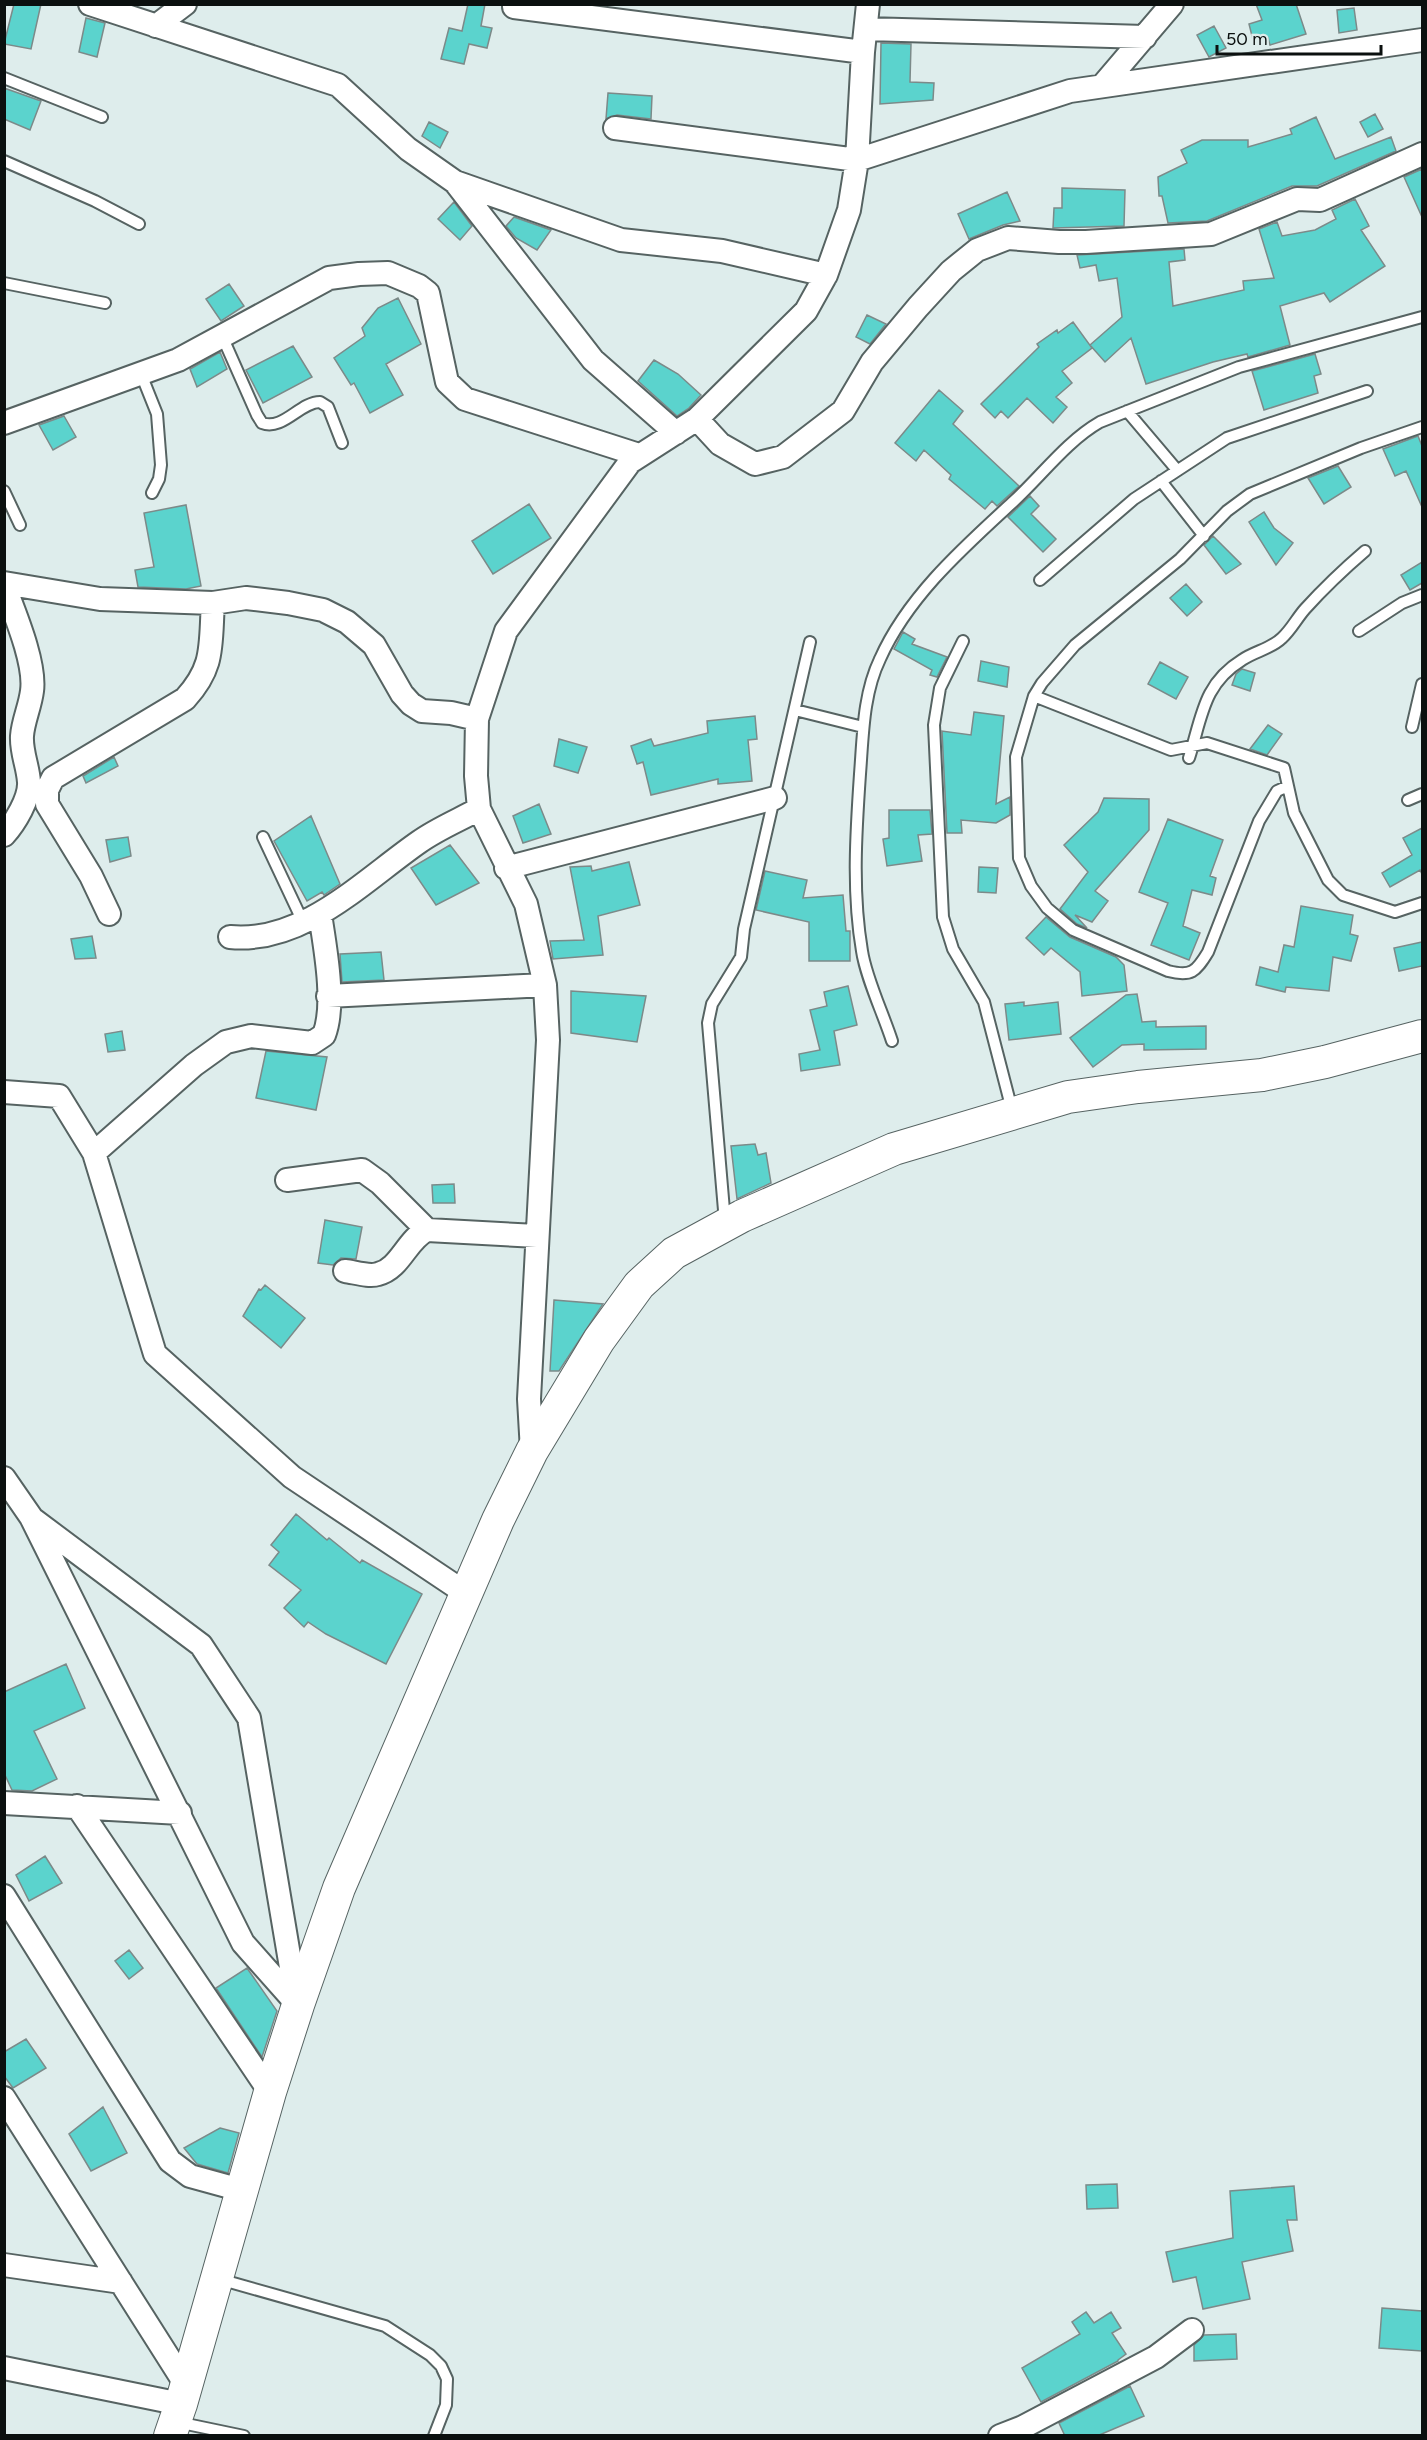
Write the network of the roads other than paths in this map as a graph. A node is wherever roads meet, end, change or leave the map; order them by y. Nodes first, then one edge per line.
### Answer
1 (90, 4) edge
2 (185, 4) edge
3 (514, 4) edge
4 (868, 4) edge
5 (1172, 4) edge
6 (156, 26) junction
7 (866, 28) junction
8 (1144, 37) junction
9 (1422, 40) edge
10 (863, 52) junction
11 (4, 78) edge
12 (1103, 85) junction
13 (102, 117) dead end
14 (615, 128) dead end
15 (1422, 154) edge
16 (857, 160) junction
17 (4, 161) edge
18 (455, 182) junction
19 (139, 224) dead end
20 (826, 275) junction
21 (4, 283) edge
22 (105, 303) dead end
23 (1422, 317) edge
24 (222, 336) junction
25 (141, 374) junction
26 (1367, 391) dead end
27 (1127, 411) junction
28 (697, 419) junction
29 (4, 423) edge
30 (1422, 427) edge
31 (675, 433) junction
32 (342, 443) dead end
33 (639, 455) junction
34 (1177, 470) junction
35 (1161, 481) junction
36 (4, 491) edge
37 (152, 493) dead end
38 (20, 525) dead end
39 (1204, 536) junction
40 (1365, 551) dead end
41 (1040, 580) dead end
42 (4, 584) edge
43 (1422, 595) edge
44 (213, 603) junction
45 (1359, 631) dead end
46 (963, 641) dead end
47 (810, 642) dead end
48 (1422, 684) edge
49 (1034, 696) junction
50 (795, 710) junction
51 (477, 719) junction
52 (863, 727) junction
53 (1412, 727) dead end
54 (1193, 746) junction
55 (1189, 758) dead end
56 (1288, 786) junction
57 (1422, 794) edge
58 (775, 798) junction
59 (1408, 800) dead end
60 (479, 809) junction
61 (4, 835) edge
62 (262, 837) dead end
63 (506, 867) junction
64 (1422, 903) edge
65 (109, 914) dead end
66 (311, 918) junction
67 (230, 937) dead end
68 (545, 984) junction
69 (328, 996) junction
70 (1422, 1036) edge
71 (892, 1041) dead end
72 (4, 1092) edge
73 (1012, 1114) junction
74 (94, 1154) junction
75 (287, 1180) dead end
76 (725, 1225) junction
77 (427, 1230) junction
78 (537, 1236) junction
79 (345, 1271) dead end
80 (532, 1451) junction
81 (4, 1478) edge
82 (31, 1517) junction
83 (467, 1594) junction
84 (4, 1803) edge
85 (76, 1806) junction
86 (180, 1813) junction
87 (4, 1896) edge
88 (298, 2005) junction
89 (270, 2092) junction
90 (4, 2098) edge
91 (241, 2190) junction
92 (4, 2265) edge
93 (216, 2278) junction
94 (121, 2282) junction
95 (1192, 2330) dead end
96 (4, 2368) edge
97 (178, 2412) edge
98 (244, 2436) edge
99 (434, 2436) edge
100 (1000, 2436) edge

1 - 6 street
2 - 6 street
3 - 10 street
4 - 7 street
5 - 8 street
6 - 18 street
7 - 8 street
7 - 10 street
8 - 12 street
9 - 12 street
10 - 16 street
11 - 13 lane
12 - 16 street
14 - 16 street
15 - 28 street
16 - 20 street
17 - 19 lane
18 - 20 street
18 - 31 street
20 - 28 street
21 - 22 lane
23 - 27 lane
24 - 25 street
24 - 32 lane
24 - 33 street
25 - 29 street
25 - 37 lane
26 - 34 lane
27 - 34 lane
27 - 52 lane
28 - 31 street
30 - 39 lane
31 - 33 street
33 - 51 street
34 - 35 lane
35 - 39 lane
35 - 41 lane
36 - 38 lane
39 - 49 lane
40 - 54 lane
42 - 44 street
42 - 61 street
43 - 45 lane
44 - 51 street
44 - 65 street
46 - 73 lane
47 - 50 lane
48 - 53 lane
49 - 54 lane
49 - 56 lane
50 - 52 lane
50 - 58 lane
51 - 60 street
52 - 71 lane
54 - 55 lane
54 - 56 lane
56 - 64 lane
57 - 59 lane
58 - 63 street
58 - 76 lane
60 - 63 street
60 - 66 street
62 - 66 lane
63 - 68 street
66 - 67 street
66 - 69 street
68 - 69 street
68 - 78 street
69 - 74 street
70 - 73 main road
72 - 74 street
73 - 76 main road
74 - 83 street
75 - 77 street
76 - 80 main road
77 - 78 street
77 - 79 street
78 - 80 street
80 - 83 main road
81 - 82 street
82 - 86 street
82 - 88 street
83 - 88 main road
84 - 85 street
85 - 86 street
85 - 89 street
86 - 88 street
87 - 91 street
88 - 89 main road
89 - 91 main road
90 - 94 street
91 - 93 main road
92 - 94 street
93 - 97 main road
93 - 99 lane
94 - 97 street
95 - 100 street
96 - 97 street
97 - 98 lane

